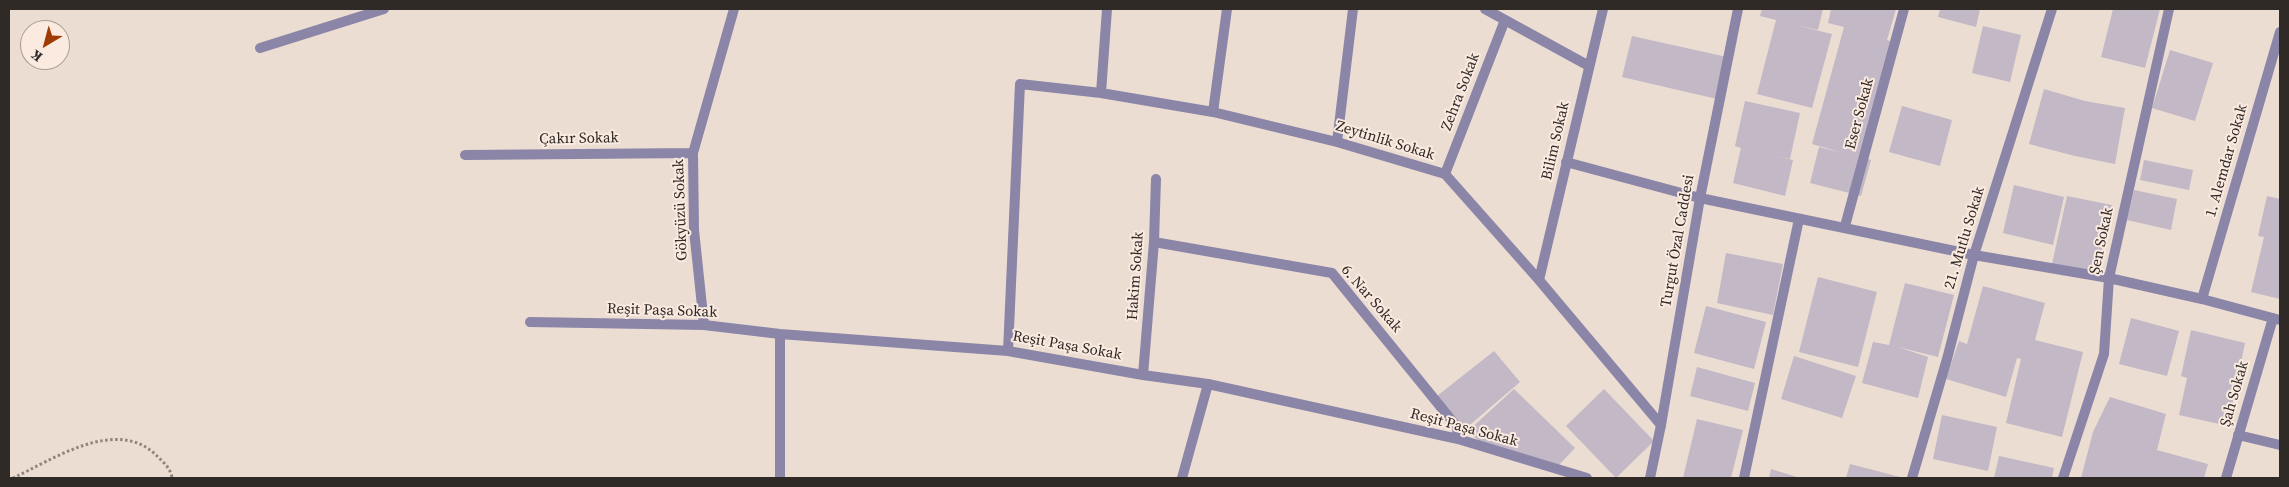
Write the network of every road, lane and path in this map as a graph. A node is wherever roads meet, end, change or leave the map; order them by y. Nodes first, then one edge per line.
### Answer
1 (384, 9) edge
2 (734, 9) edge
3 (1107, 9) edge
4 (1227, 9) edge
5 (1353, 9) edge
6 (1485, 9) edge
7 (1602, 9) edge
8 (1738, 9) edge
9 (1904, 9) edge
10 (2052, 9) edge
11 (2169, 9) edge
12 (1505, 20) junction
13 (2280, 32) edge
14 (260, 48) dead end
15 (1589, 66) junction
16 (1101, 93) junction
17 (1213, 112) junction
18 (1337, 142) junction
19 (693, 152) junction
20 (465, 155) dead end
21 (1566, 162) junction
22 (1445, 174) junction
23 (1156, 179) dead end
24 (1700, 198) junction
25 (1799, 219) junction
26 (1845, 226) junction
27 (1154, 242) junction
28 (1974, 255) junction
29 (2108, 278) junction
30 (1539, 280) junction
31 (2202, 299) junction
32 (2276, 319) edge
33 (530, 322) dead end
34 (704, 325) junction
35 (780, 334) junction
36 (1008, 351) junction
37 (1143, 375) junction
38 (1208, 384) junction
39 (1661, 425) junction
40 (2238, 435) junction
41 (1458, 439) junction
42 (2280, 445) edge
43 (13, 478) edge
44 (172, 478) edge
45 (780, 478) edge
46 (1182, 478) edge
47 (1587, 478) edge
48 (1650, 478) edge
49 (1744, 478) edge
50 (1912, 478) edge
51 (2063, 478) edge
52 (2226, 478) edge

1 - 14 street
2 - 19 street, Gökyüzü Sokak
3 - 16 street
4 - 17 street
5 - 18 street
6 - 12 street
7 - 15 street, Bilim Sokak
8 - 24 street, Turgut Özal Caddesi
9 - 26 street, Eser Sokak
10 - 28 street, 21. Mutlu Sokak
11 - 29 street, Şen Sokak
12 - 15 street
12 - 22 street, Zehra Sokak
13 - 31 street, 1. Alemdar Sokak
15 - 21 street, Bilim Sokak
16 - 17 street, Zeytinlik Sokak
16 - 36 street, Zeytinlik Sokak
17 - 18 street, Zeytinlik Sokak
18 - 22 street, Zeytinlik Sokak
19 - 20 street, Çakır Sokak
19 - 34 street, Gökyüzü Sokak
21 - 24 street
21 - 30 street, Bilim Sokak
22 - 30 street, Zeytinlik Sokak
23 - 27 street, Hakim Sokak
24 - 25 street
24 - 39 street, Turgut Özal Caddesi
25 - 26 street
25 - 49 street
26 - 28 street
27 - 37 street, Hakim Sokak
27 - 41 street, 6. Nar Sokak
28 - 29 street
28 - 50 street, 21. Mutlu Sokak
29 - 31 street
29 - 51 street, Şen Sokak
30 - 39 street, Zeytinlik Sokak
31 - 32 street
32 - 40 street, Şah Sokak
33 - 34 street, Reşit Paşa Sokak
34 - 35 street, Reşit Paşa Sokak
35 - 36 street, Reşit Paşa Sokak
35 - 45 street
36 - 37 street, Reşit Paşa Sokak
37 - 38 street, Reşit Paşa Sokak
38 - 41 street, Reşit Paşa Sokak
38 - 46 street
39 - 48 street, Turgut Özal Caddesi
40 - 42 street
40 - 52 street, Şah Sokak
41 - 47 street, Reşit Paşa Sokak
43 - 44 path

